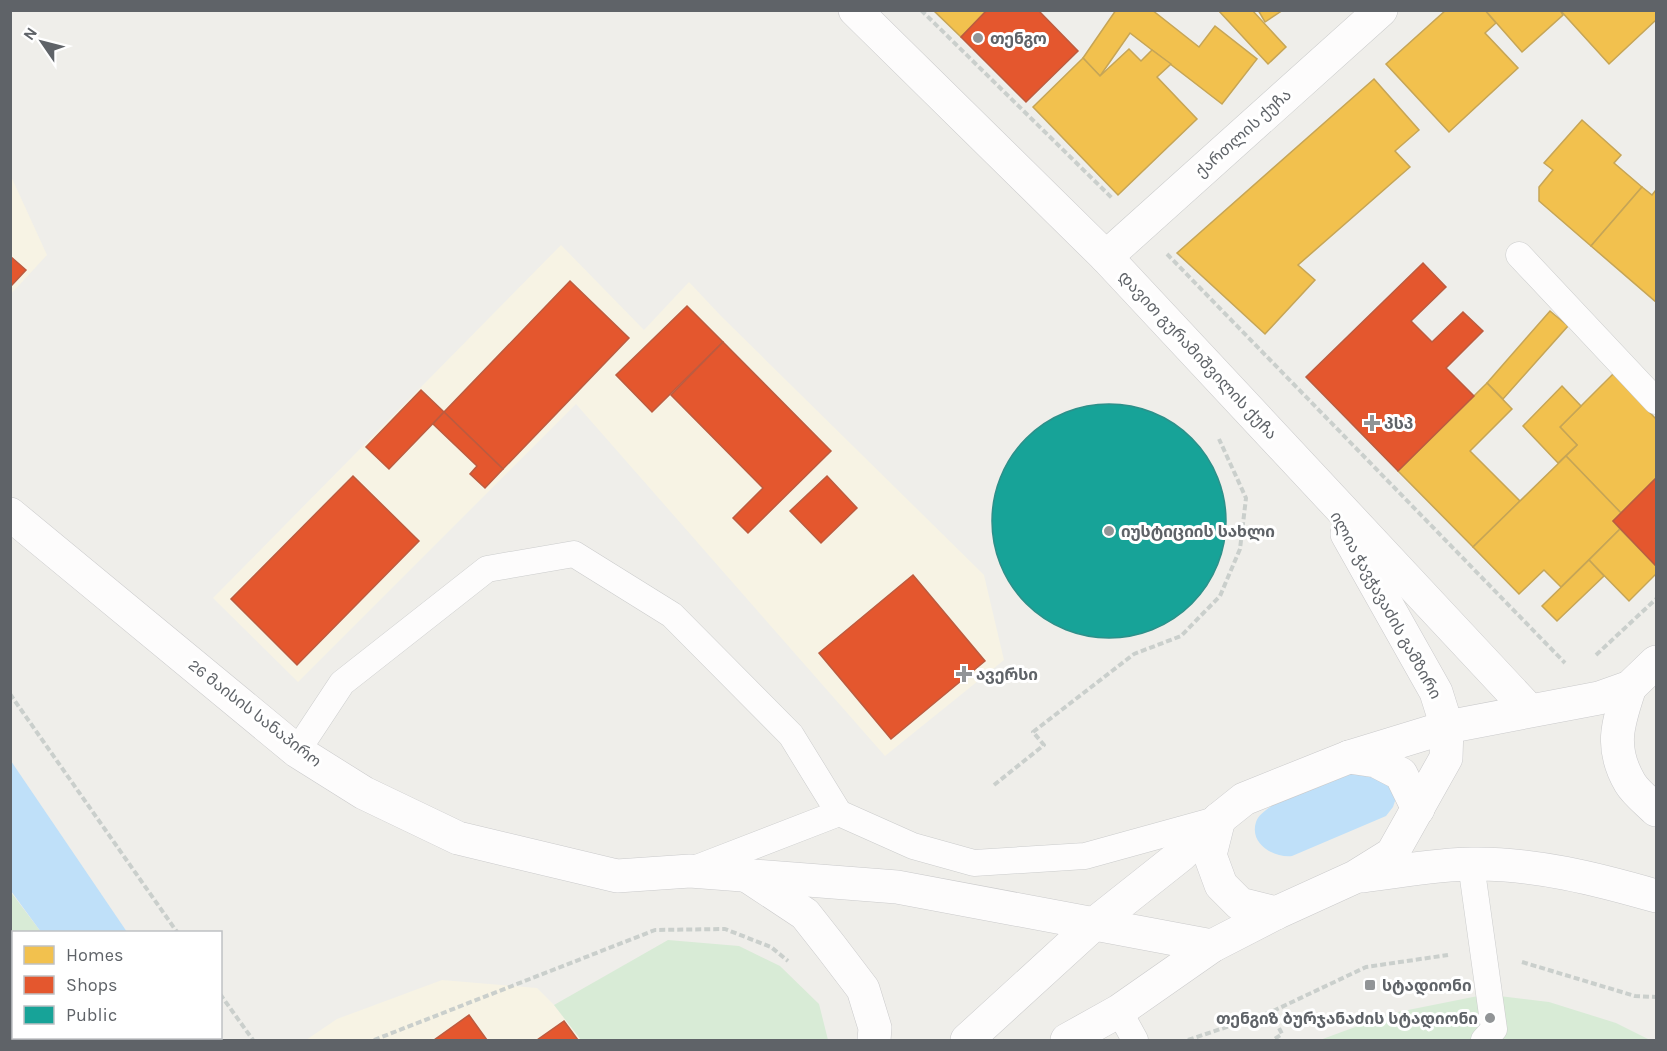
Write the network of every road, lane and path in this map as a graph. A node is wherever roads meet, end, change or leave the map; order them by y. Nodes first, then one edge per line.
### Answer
1 (855, 10) edge
2 (921, 10) edge
3 (1381, 10) edge
4 (1140, 226) junction
5 (1519, 255) dead end
6 (1106, 257) junction
7 (1656, 401) edge
8 (1215, 432) dead end
9 (1320, 486) junction
10 (10, 514) edge
11 (1656, 599) edge
12 (1587, 658) dead end
13 (1656, 662) edge
14 (1568, 666) dead end
15 (1630, 687) junction
16 (10, 694) edge
17 (1528, 710) junction
18 (1447, 727) junction
19 (297, 751) junction
20 (1349, 757) junction
21 (994, 785) dead end
22 (1418, 809) junction
23 (1656, 810) edge
24 (839, 813) junction
25 (1219, 819) junction
26 (1471, 864) junction
27 (690, 871) junction
28 (746, 875) junction
29 (1355, 877) junction
30 (1656, 896) edge
31 (1276, 913) junction
32 (1094, 924) junction
33 (176, 931) edge
34 (1212, 946) junction
35 (1482, 950) junction
36 (789, 961) dead end
37 (222, 997) edge
38 (1656, 997) edge
39 (1119, 1011) junction
40 (1271, 1012) junction
41 (253, 1041) edge
42 (374, 1041) edge
43 (874, 1041) edge
44 (967, 1041) edge
45 (1067, 1041) edge
46 (1135, 1041) edge
47 (1188, 1041) edge
48 (1273, 1041) edge
49 (1484, 1041) edge

1 - 6 main road, დავით გურამიშვილის ქუჩა
2 - 4 path
3 - 4 main road, ქართლის ქუჩა
4 - 6 main road, ქართლის ქუჩა
4 - 14 path
5 - 7 lane
6 - 9 main road, დავით გურამიშვილის ქუჩა
8 - 21 path
9 - 17 main road, დავით გურამიშვილის ქუჩა
9 - 18 main road, ილია ჭავჭავაძის გამზირი
10 - 19 main road, 26 მაისის სანაპირო
11 - 12 path
13 - 15 main road
15 - 17 main road
15 - 23 main road
16 - 33 path
17 - 18 main road
18 - 20 main road
18 - 22 main road, ილია ჭავჭავაძის გამზირი
19 - 24 lane
19 - 27 main road, 26 მაისის სანაპირო
20 - 22 main road
20 - 25 main road
22 - 29 main road, ილია ჭავჭავაძის გამზირი
24 - 25 lane
24 - 27 lane
25 - 31 main road
25 - 32 main road
26 - 29 main road
26 - 30 main road
26 - 35 lane
27 - 28 main road, 26 მაისის სანაპირო
28 - 32 main road
28 - 43 main road
29 - 31 main road, ილია ჭავჭავაძის გამზირი
31 - 34 main road, ილია ჭავჭავაძის გამზირი
32 - 34 main road
32 - 44 main road
34 - 39 main road, ილია ჭავჭავაძის გამზირი
35 - 38 path
35 - 40 path
35 - 49 lane
36 - 42 path
37 - 41 path
39 - 45 main road, ილია ჭავჭავაძის გამზირი
39 - 46 lane
40 - 47 path
40 - 48 path

